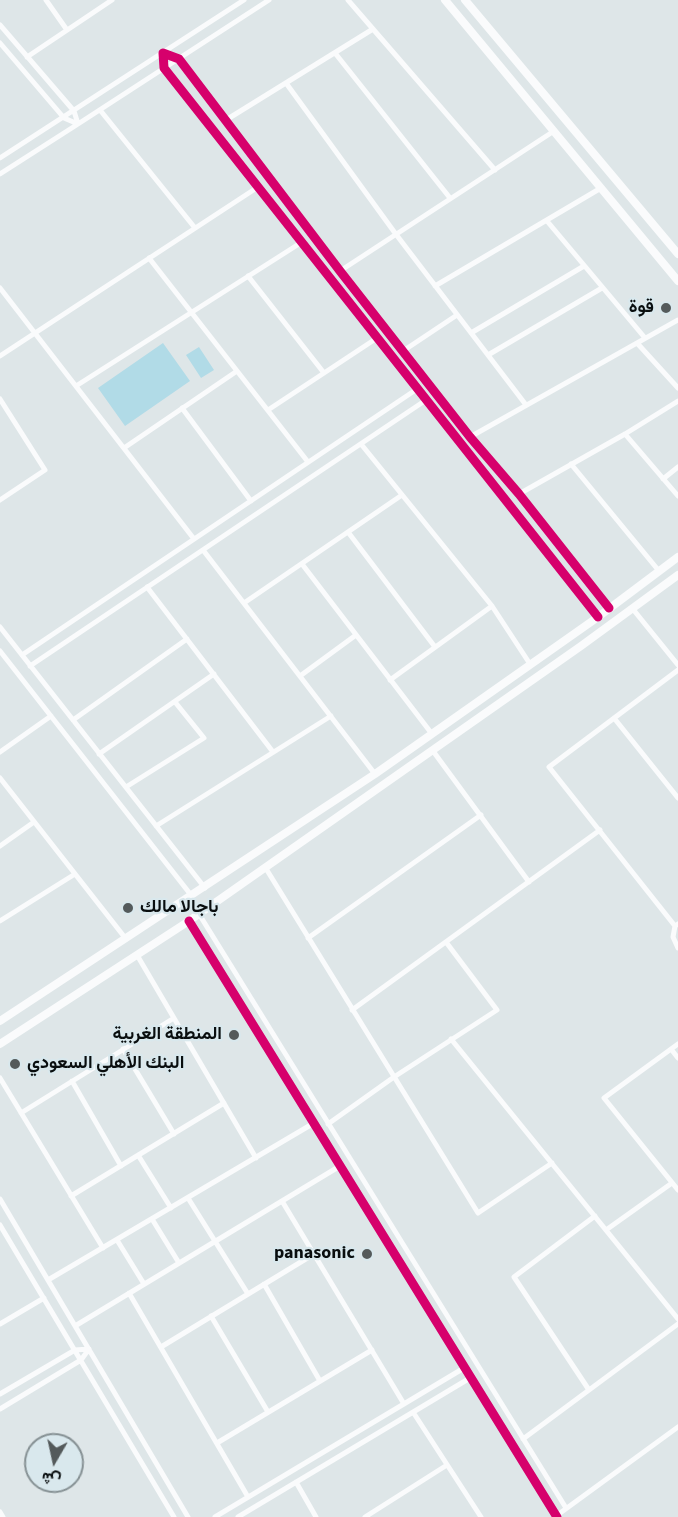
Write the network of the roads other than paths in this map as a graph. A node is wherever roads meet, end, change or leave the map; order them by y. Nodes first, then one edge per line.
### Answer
1 (46, 0) edge
2 (112, 0) edge
3 (244, 0) edge
4 (269, 0) edge
5 (348, 0) edge
6 (445, 0) edge
7 (465, 0) edge
8 (0, 25) edge
9 (373, 29) junction
10 (67, 30) junction
11 (0, 44) edge
12 (163, 53) junction
13 (335, 53) junction
14 (27, 57) junction
15 (179, 59) junction
16 (164, 68) junction
17 (286, 83) junction
18 (100, 110) junction
19 (74, 111) junction
20 (64, 117) junction
21 (226, 120) junction
22 (78, 124) junction
23 (554, 132) junction
24 (1, 155) edge
25 (495, 170) junction
26 (0, 174) edge
27 (258, 187) junction
28 (601, 188) junction
29 (450, 198) junction
30 (547, 221) junction
31 (195, 228) junction
32 (395, 233) junction
33 (302, 242) junction
34 (678, 254) edge
35 (149, 258) junction
36 (584, 266) junction
37 (340, 271) junction
38 (248, 276) junction
39 (678, 280) edge
40 (435, 286) junction
41 (0, 288) edge
42 (603, 288) junction
43 (191, 313) junction
44 (458, 315) junction
45 (678, 320) edge
46 (35, 333) junction
47 (471, 333) junction
48 (377, 338) junction
49 (645, 338) junction
50 (637, 343) junction
51 (403, 351) junction
52 (488, 355) junction
53 (0, 356) edge
54 (237, 370) junction
55 (324, 373) junction
56 (76, 386) junction
57 (678, 388) edge
58 (417, 389) junction
59 (0, 399) edge
60 (426, 400) junction
61 (678, 400) edge
62 (526, 405) junction
63 (182, 408) junction
64 (268, 410) junction
65 (625, 434) junction
66 (470, 437) junction
67 (361, 444) junction
68 (124, 448) junction
69 (309, 462) junction
70 (571, 464) junction
71 (678, 467) edge
72 (663, 479) junction
73 (282, 480) junction
74 (289, 492) junction
75 (519, 494) junction
76 (402, 495) junction
77 (678, 496) edge
78 (0, 500) edge
79 (251, 501) junction
80 (348, 532) junction
81 (194, 539) junction
82 (203, 550) junction
83 (678, 556) edge
84 (302, 564) junction
85 (659, 571) junction
86 (678, 575) edge
87 (147, 587) junction
88 (244, 603) junction
89 (492, 606) junction
90 (609, 608) junction
91 (632, 608) junction
92 (598, 617) junction
93 (0, 627) edge
94 (356, 635) junction
95 (187, 639) junction
96 (435, 647) junction
97 (0, 651) edge
98 (22, 655) junction
99 (530, 664) junction
100 (678, 665) edge
101 (30, 666) junction
102 (214, 674) junction
103 (300, 676) junction
104 (390, 680) junction
105 (175, 702) junction
106 (51, 716) junction
107 (331, 716) junction
108 (614, 718) junction
109 (73, 720) junction
110 (432, 734) junction
111 (433, 751) junction
112 (0, 752) edge
113 (273, 752) junction
114 (99, 754) junction
115 (375, 774) junction
116 (0, 778) edge
117 (126, 788) junction
118 (678, 798) edge
119 (481, 815) junction
120 (34, 822) junction
121 (156, 826) junction
122 (600, 830) junction
123 (0, 846) edge
124 (265, 867) junction
125 (75, 874) junction
126 (529, 882) junction
127 (205, 888) junction
128 (192, 896) junction
129 (199, 914) junction
130 (0, 921) edge
131 (189, 921) junction
132 (676, 925) edge
133 (308, 938) junction
134 (126, 939) junction
135 (446, 942) junction
136 (678, 948) edge
137 (137, 955) junction
138 (352, 1010) junction
139 (174, 1018) junction
140 (0, 1021) edge
141 (451, 1039) junction
142 (0, 1044) edge
143 (678, 1044) edge
144 (123, 1049) junction
145 (671, 1049) junction
146 (678, 1058) edge
147 (394, 1077) junction
148 (0, 1078) edge
149 (72, 1081) junction
150 (224, 1103) junction
151 (21, 1113) junction
152 (314, 1123) junction
153 (328, 1124) junction
154 (174, 1134) junction
155 (138, 1155) junction
156 (256, 1158) junction
157 (552, 1163) junction
158 (121, 1166) junction
159 (340, 1166) junction
160 (672, 1183) junction
161 (678, 1190) edge
162 (71, 1196) junction
163 (188, 1198) junction
164 (0, 1199) edge
165 (282, 1201) junction
166 (171, 1208) junction
167 (595, 1216) junction
168 (152, 1219) junction
169 (0, 1225) edge
170 (606, 1230) junction
171 (117, 1240) junction
172 (215, 1241) junction
173 (103, 1248) junction
174 (314, 1254) junction
175 (179, 1263) junction
176 (48, 1280) junction
177 (144, 1284) junction
178 (264, 1284) junction
179 (129, 1293) junction
180 (248, 1294) junction
181 (44, 1298) junction
182 (211, 1316) junction
183 (678, 1322) edge
184 (0, 1324) edge
185 (75, 1326) junction
186 (161, 1347) junction
187 (89, 1349) junction
188 (75, 1350) junction
189 (372, 1350) junction
190 (81, 1360) junction
191 (464, 1368) junction
192 (470, 1378) junction
193 (320, 1381) junction
194 (589, 1390) junction
195 (0, 1394) edge
196 (404, 1404) junction
197 (0, 1409) edge
198 (268, 1412) junction
199 (413, 1412) junction
200 (678, 1427) edge
201 (523, 1439) junction
202 (217, 1443) junction
203 (447, 1466) junction
204 (296, 1482) junction
205 (248, 1497) junction
206 (566, 1508) junction
207 (378, 1509) junction
208 (0, 1512) edge
209 (248, 1514) edge
210 (556, 1516) edge
211 (3, 1517) edge
212 (174, 1517) edge
213 (188, 1517) edge
214 (215, 1517) edge
215 (237, 1517) edge
216 (316, 1517) edge
217 (365, 1517) edge
218 (382, 1517) edge
219 (481, 1517) edge

1 - 10 street
2 - 10 street
3 - 12 street
4 - 15 street
5 - 9 street
6 - 23 main road
7 - 34 main road
8 - 14 street
9 - 13 street
9 - 25 street
10 - 14 street
11 - 20 street
12 - 15 street
12 - 16 street
12 - 19 street
13 - 17 street
13 - 29 street
14 - 19 street
15 - 16 street
15 - 21 street
16 - 18 street
16 - 27 street
17 - 21 street
17 - 32 street
18 - 22 street
18 - 31 street
19 - 20 street
19 - 22 street
20 - 22 street
20 - 24 street
21 - 37 street
22 - 26 street
23 - 25 street
23 - 28 main road
25 - 29 street
27 - 31 street
27 - 33 street
28 - 30 street
28 - 39 main road
29 - 32 street
30 - 36 street
30 - 40 street
31 - 35 street
32 - 37 street
32 - 40 street
33 - 38 street
33 - 48 street
35 - 43 street
35 - 46 street
36 - 42 street
36 - 47 street
37 - 51 street
38 - 43 street
38 - 55 street
40 - 44 street
41 - 46 street
42 - 49 street
42 - 52 street
43 - 54 street
43 - 56 street
44 - 47 street
44 - 51 street
45 - 49 street
46 - 53 street
46 - 56 street
47 - 52 street
48 - 55 street
48 - 58 street
49 - 50 street
50 - 57 street
50 - 62 street
51 - 66 street
52 - 62 street
54 - 63 street
54 - 64 street
55 - 64 street
56 - 68 street
58 - 60 street
58 - 69 street
59 - 78 street
60 - 67 street
60 - 92 street
61 - 65 street
62 - 66 street
63 - 68 street
63 - 79 street
64 - 69 street
65 - 70 street
65 - 72 street
66 - 75 street
67 - 74 street
67 - 76 street
68 - 81 street
69 - 73 street
70 - 75 street
70 - 85 street
71 - 72 street
72 - 77 street
73 - 74 street
73 - 79 street
74 - 82 street
75 - 90 street
76 - 80 street
76 - 89 street
79 - 81 street
80 - 84 street
80 - 96 street
81 - 98 street
82 - 87 street
82 - 88 street
83 - 85 main road
84 - 88 street
84 - 94 street
85 - 90 main road
86 - 91 main road
87 - 95 street
87 - 101 street
88 - 103 street
89 - 96 street
89 - 99 street
90 - 92 main road
91 - 100 street
91 - 111 main road
92 - 99 main road
93 - 98 street
94 - 103 street
94 - 104 street
95 - 102 street
95 - 109 street
96 - 104 street
97 - 106 street
98 - 101 street
99 - 110 main road
100 - 108 street
101 - 109 street
102 - 105 street
102 - 113 street
103 - 107 street
104 - 110 street
105 - 114 street
105 - 117 street
106 - 112 street
106 - 128 street
107 - 113 street
107 - 115 street
108 - 118 street
108 - 122 street
109 - 114 street
110 - 115 main road
111 - 119 street
111 - 124 main road
113 - 121 street
114 - 117 street
115 - 127 main road
116 - 120 street
117 - 121 street
119 - 126 street
119 - 133 street
120 - 123 street
120 - 125 street
121 - 127 street
122 - 126 street
122 - 132 street
124 - 129 main road
124 - 133 street
125 - 130 street
125 - 134 street
126 - 135 street
127 - 128 main road
128 - 134 main road
129 - 131 main road
129 - 153 street
131 - 137 main road
131 - 152 street
132 - 136 street
133 - 138 street
134 - 140 main road
135 - 138 street
135 - 141 street
137 - 139 street
137 - 142 main road
138 - 147 street
139 - 144 street
139 - 150 street
141 - 147 street
141 - 157 street
143 - 145 street
144 - 149 street
144 - 154 street
145 - 146 street
145 - 160 street
147 - 153 street
147 - 157 street
148 - 151 street
149 - 151 street
149 - 158 street
150 - 154 street
150 - 156 street
151 - 162 street
152 - 156 street
152 - 159 street
153 - 201 street
154 - 155 street
155 - 158 street
155 - 166 street
156 - 163 street
157 - 167 street
158 - 162 street
159 - 165 street
159 - 191 street
160 - 161 street
160 - 170 street
162 - 173 street
163 - 166 street
163 - 172 street
164 - 176 street
165 - 172 street
165 - 174 street
166 - 168 street
167 - 170 street
167 - 194 street
168 - 171 street
168 - 175 street
169 - 181 street
170 - 183 street
171 - 173 street
171 - 177 street
172 - 175 street
172 - 180 street
173 - 176 street
174 - 178 street
174 - 189 street
175 - 177 street
176 - 185 street
177 - 179 street
178 - 180 street
178 - 193 street
179 - 185 street
179 - 186 street
180 - 182 street
181 - 184 street
181 - 188 street
182 - 186 street
182 - 198 street
183 - 194 street
185 - 187 street
186 - 202 street
187 - 188 street
187 - 190 street
187 - 213 street
188 - 190 street
188 - 195 street
189 - 193 street
189 - 196 street
190 - 197 street
190 - 212 street
191 - 192 street
191 - 196 street
192 - 199 street
192 - 210 street
193 - 198 street
194 - 201 street
196 - 205 street
198 - 202 street
199 - 203 street
199 - 204 street
200 - 206 street
201 - 206 street
202 - 205 street
203 - 207 street
203 - 219 street
204 - 209 street
204 - 216 street
205 - 214 street
206 - 210 street
207 - 217 street
207 - 218 street
208 - 211 street
209 - 215 street

